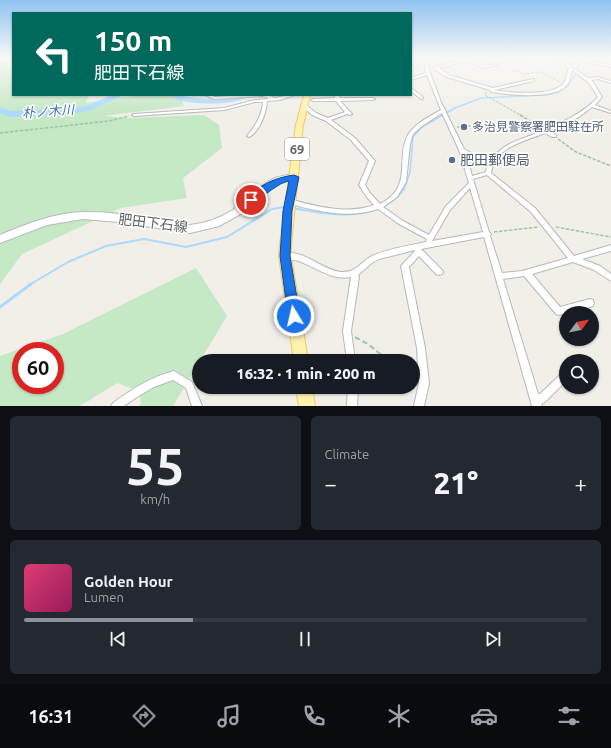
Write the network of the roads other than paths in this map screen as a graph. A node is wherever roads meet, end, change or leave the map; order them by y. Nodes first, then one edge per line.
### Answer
1 (430, 77) edge
2 (451, 77) edge
3 (570, 77) edge
4 (586, 77) edge
5 (589, 79) junction
6 (534, 80) dead end
7 (611, 82) edge
8 (492, 89) junction
9 (412, 90) edge
10 (209, 96) edge
11 (247, 96) edge
12 (265, 96) edge
13 (289, 96) edge
14 (337, 97) edge
15 (310, 98) edge
16 (422, 98) dead end
17 (373, 99) dead end
18 (265, 100) junction
19 (275, 100) junction
20 (303, 105) junction
21 (593, 106) junction
22 (611, 112) edge
23 (444, 113) junction
24 (134, 115) road end
25 (328, 120) junction
26 (545, 131) junction
27 (249, 136) dead end
28 (554, 136) road end
29 (462, 150) junction
30 (490, 166) junction
31 (488, 173) junction
32 (294, 177) junction
33 (471, 180) junction
34 (289, 205) junction
35 (382, 208) junction
36 (488, 234) junction
37 (0, 239) edge
38 (429, 241) junction
39 (611, 248) edge
40 (418, 250) junction
41 (285, 256) junction
42 (573, 259) junction
43 (439, 272) dead end
44 (526, 273) junction
45 (354, 274) junction
46 (498, 276) junction
47 (611, 278) edge
48 (590, 303) dead end
49 (300, 354) edge
50 (350, 354) edge
51 (559, 382) edge
52 (305, 394) edge
53 (353, 394) edge
54 (536, 403) edge
55 (116, 406) edge
56 (197, 406) edge
57 (307, 406) edge
58 (352, 406) edge
59 (419, 406) edge

1 - 23 street
2 - 8 street
3 - 8 street
4 - 5 street
5 - 7 street
5 - 21 street
6 - 8 street
9 - 16 street
10 - 11 street
12 - 19 street
13 - 19 street
14 - 15 street
14 - 17 street
14 - 25 street
15 - 20 main road, 69
18 - 19 street
18 - 24 street
18 - 27 street
20 - 25 street
20 - 32 main road, 69
21 - 22 street
21 - 26 street
23 - 29 street
23 - 35 street
25 - 35 street
26 - 28 street
26 - 30 street
29 - 30 street
29 - 33 street
30 - 31 street
31 - 33 street
31 - 42 street
32 - 34 main road, 69
32 - 37 main road, 肥田下石線
33 - 36 street
33 - 38 street
34 - 35 street
34 - 41 main road, 69
35 - 38 street
36 - 38 street
36 - 46 street
38 - 40 street
39 - 42 street
40 - 43 street
40 - 45 street
40 - 59 street
41 - 45 street
41 - 49 main road, 69
42 - 44 street
42 - 47 street
44 - 46 street
44 - 48 street
45 - 50 street
46 - 54 street
51 - 54 street
52 - 57 main road
53 - 58 street
55 - 56 street

